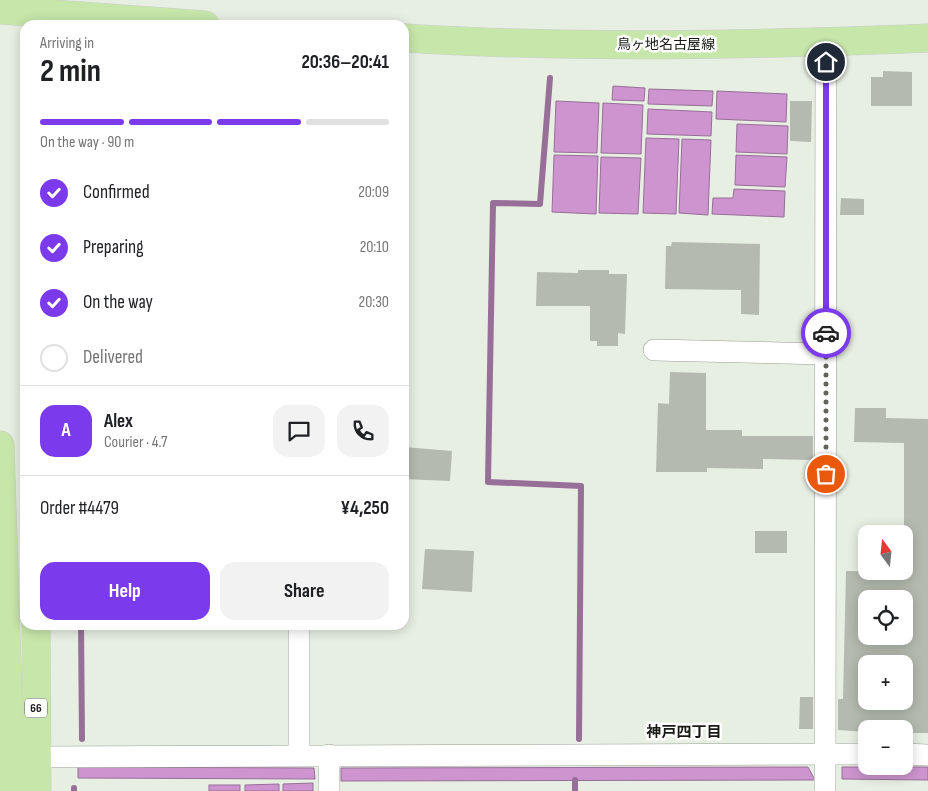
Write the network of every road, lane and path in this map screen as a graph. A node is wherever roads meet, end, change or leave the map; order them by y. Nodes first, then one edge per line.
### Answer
1 (0, 10) edge
2 (33, 12) edge
3 (139, 20) edge
4 (409, 38) edge
5 (928, 38) edge
6 (826, 42) junction
7 (654, 350) dead end
8 (826, 354) junction
9 (0, 445) edge
10 (36, 630) edge
11 (299, 630) edge
12 (825, 754) junction
13 (858, 754) edge
14 (913, 754) edge
15 (329, 755) junction
16 (928, 755) edge
17 (36, 756) junction
18 (299, 756) junction
19 (4, 758) edge
20 (11, 791) edge
21 (37, 791) edge
22 (329, 791) edge
23 (825, 791) edge

1 - 2 main road
2 - 3 main road
4 - 6 main road, 鳥ヶ地名古屋線
5 - 6 main road, 鳥ヶ地名古屋線
6 - 8 street
7 - 8 street
8 - 12 street
9 - 19 main road, 66
10 - 17 main road, 66
11 - 18 street
12 - 13 street
12 - 15 street
12 - 23 street
14 - 16 street
15 - 18 street
15 - 22 street
17 - 18 street
17 - 19 street
17 - 21 main road, 66
19 - 20 main road, 66

